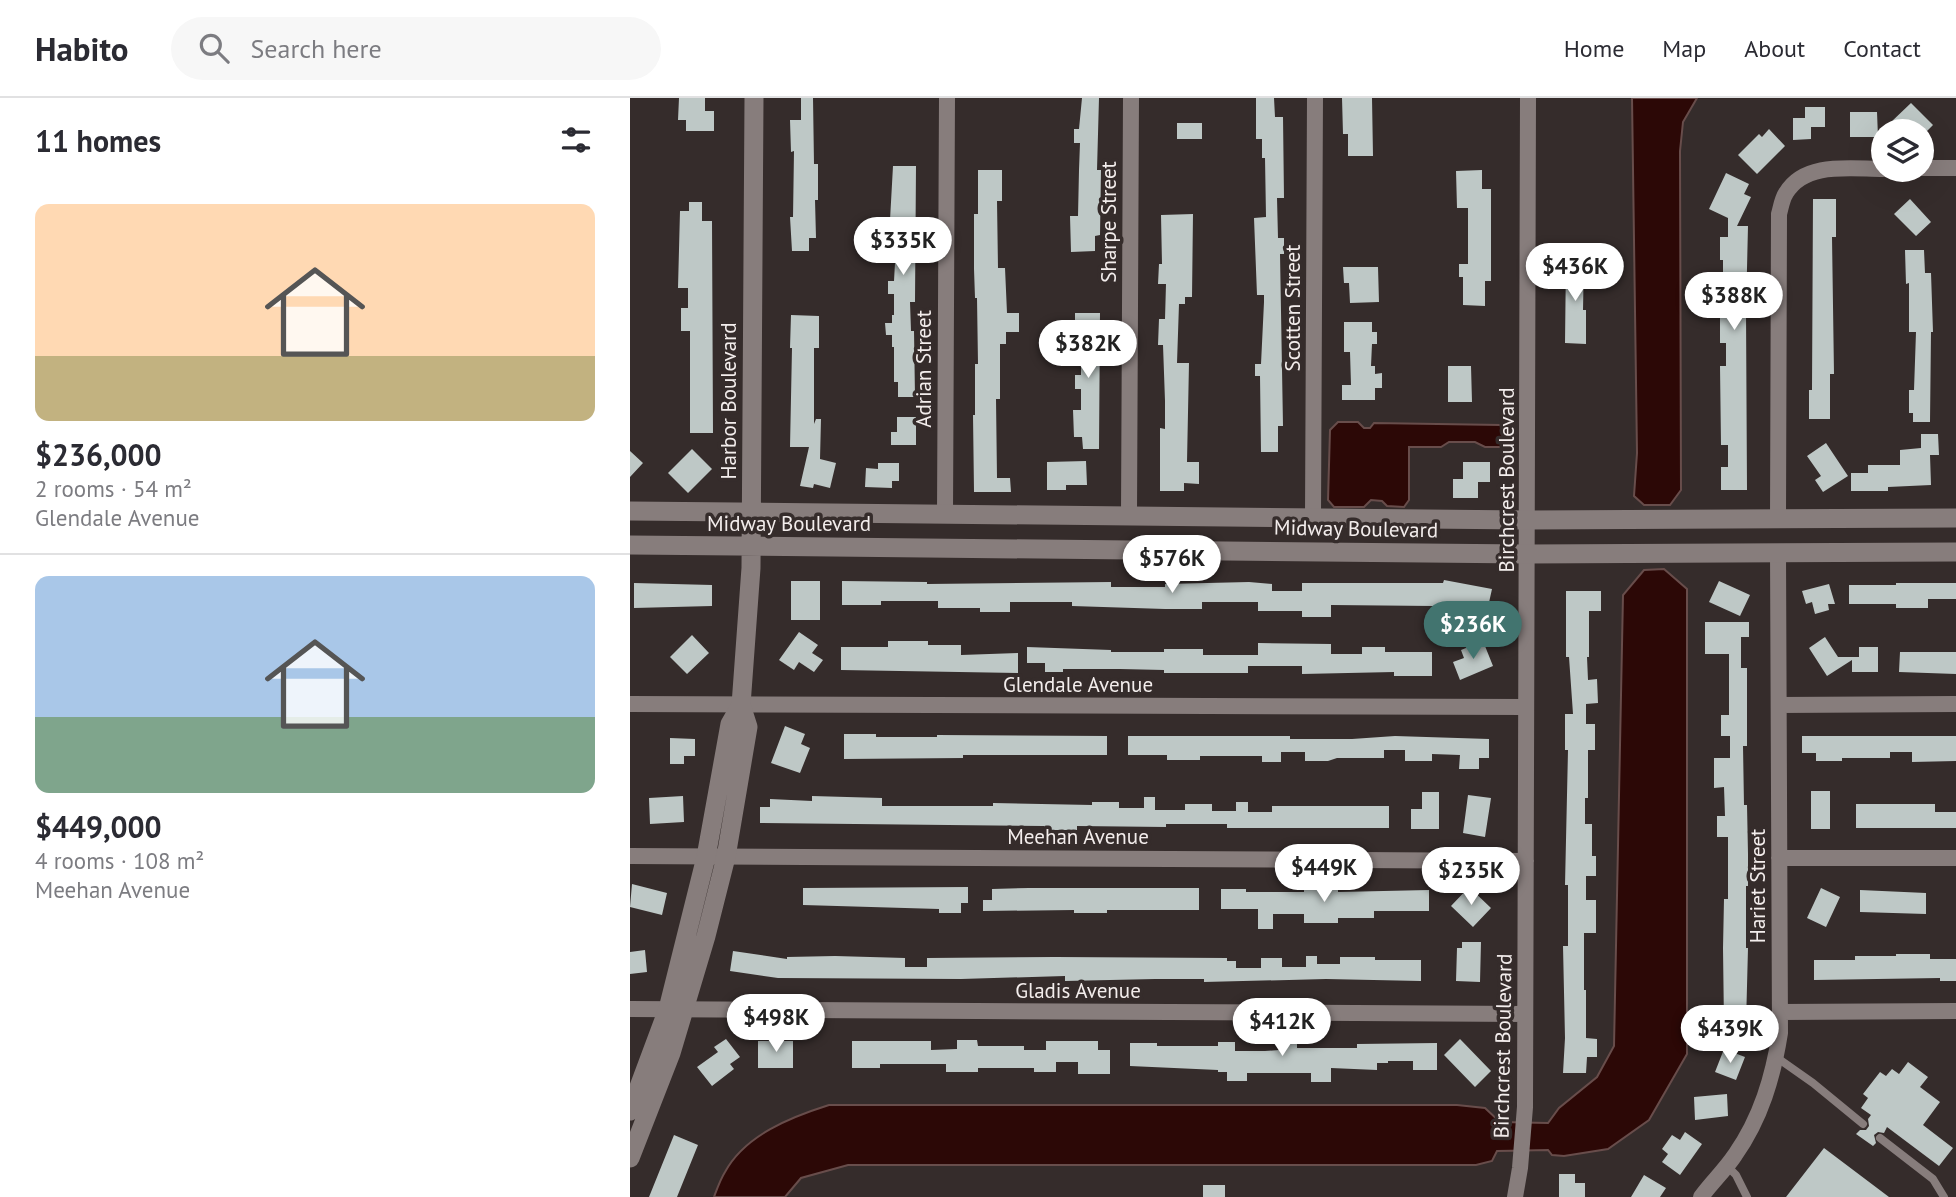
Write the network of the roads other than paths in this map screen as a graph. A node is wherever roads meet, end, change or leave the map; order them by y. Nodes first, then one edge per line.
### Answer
1 (754, 98) edge
2 (947, 98) edge
3 (1131, 98) edge
4 (1315, 98) edge
5 (1528, 98) edge
6 (1956, 168) edge
7 (1871, 169) edge
8 (1934, 169) edge
9 (630, 511) edge
10 (752, 512) junction
11 (945, 514) junction
12 (1129, 515) junction
13 (1313, 517) junction
14 (1778, 518) junction
15 (1956, 518) edge
16 (1528, 520) junction
17 (630, 545) edge
18 (751, 546) junction
19 (1778, 552) junction
20 (1956, 552) edge
21 (1528, 554) junction
22 (630, 704) edge
23 (1956, 704) edge
24 (741, 705) junction
25 (1779, 705) junction
26 (1526, 707) junction
27 (630, 856) edge
28 (716, 857) junction
29 (1779, 858) junction
30 (1956, 858) edge
31 (1525, 861) junction
32 (630, 1009) edge
33 (677, 1009) junction
34 (1956, 1011) edge
35 (1780, 1012) junction
36 (1525, 1014) junction
37 (1776, 1057) junction
38 (630, 1111) edge
39 (1863, 1124) dead end
40 (1880, 1138) dead end
41 (630, 1158) edge
42 (1727, 1166) junction
43 (1515, 1197) edge
44 (1701, 1197) edge
45 (1747, 1197) edge
46 (1944, 1197) edge

1 - 10 street, Harbor Boulevard
2 - 11 street, Adrian Street
3 - 12 street, Sharpe Street
4 - 13 street, Scotten Street
5 - 16 street, Birchcrest Boulevard
6 - 8 street
7 - 14 street
9 - 10 street, Midway Boulevard
10 - 11 street, Midway Boulevard
10 - 18 street, Harbor Boulevard
11 - 12 street, Midway Boulevard
12 - 13 street, Midway Boulevard
13 - 16 street, Midway Boulevard
14 - 15 street, Midway Boulevard
14 - 16 street, Midway Boulevard
16 - 21 street, Birchcrest Boulevard
17 - 18 street, Midway Boulevard
18 - 21 street, Midway Boulevard
18 - 24 street, Harbor Boulevard
19 - 20 street, Midway Boulevard
19 - 21 street, Midway Boulevard
19 - 25 street, Hariet Street
21 - 26 street, Birchcrest Boulevard
22 - 24 street, Glendale Avenue
23 - 25 street
24 - 26 street, Glendale Avenue
24 - 28 street, Harbor Boulevard
25 - 29 street, Hariet Street
26 - 31 street, Birchcrest Boulevard
27 - 28 street, Meehan Avenue
28 - 31 street, Meehan Avenue
28 - 33 street, Harbor Boulevard
29 - 30 street
29 - 35 street, Hariet Street
31 - 36 street, Birchcrest Boulevard
32 - 33 street, Gladis Avenue
33 - 36 street, Gladis Avenue
33 - 38 street, Harbor Boulevard
33 - 41 street, Harbor Boulevard
34 - 35 street
35 - 37 street, Hariet Street
36 - 43 street, Birchcrest Boulevard
37 - 39 lane
37 - 42 street, Hariet Street
40 - 46 lane
42 - 44 street, Hariet Street
42 - 45 lane

